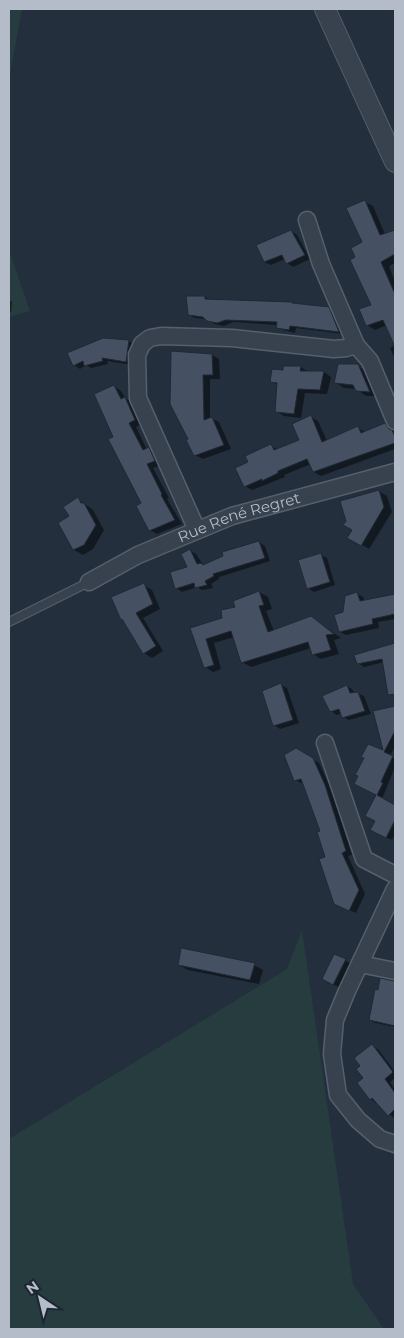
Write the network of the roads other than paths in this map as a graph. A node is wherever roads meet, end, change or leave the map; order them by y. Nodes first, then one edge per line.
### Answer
1 (325, 9) edge
2 (395, 162) edge
3 (307, 220) dead end
4 (356, 345) junction
5 (395, 421) edge
6 (395, 472) edge
7 (197, 530) junction
8 (89, 582) joint
9 (9, 622) edge
10 (325, 744) dead end
11 (395, 875) edge
12 (395, 889) edge
13 (360, 964) junction
14 (395, 971) edge
15 (395, 1144) edge

1 - 2 street
3 - 4 street
4 - 5 street
4 - 7 street
6 - 7 street, Rue René Regret
7 - 8 street, Rue René Regret
8 - 9 lane
10 - 11 street
12 - 13 street
13 - 14 street
13 - 15 street

